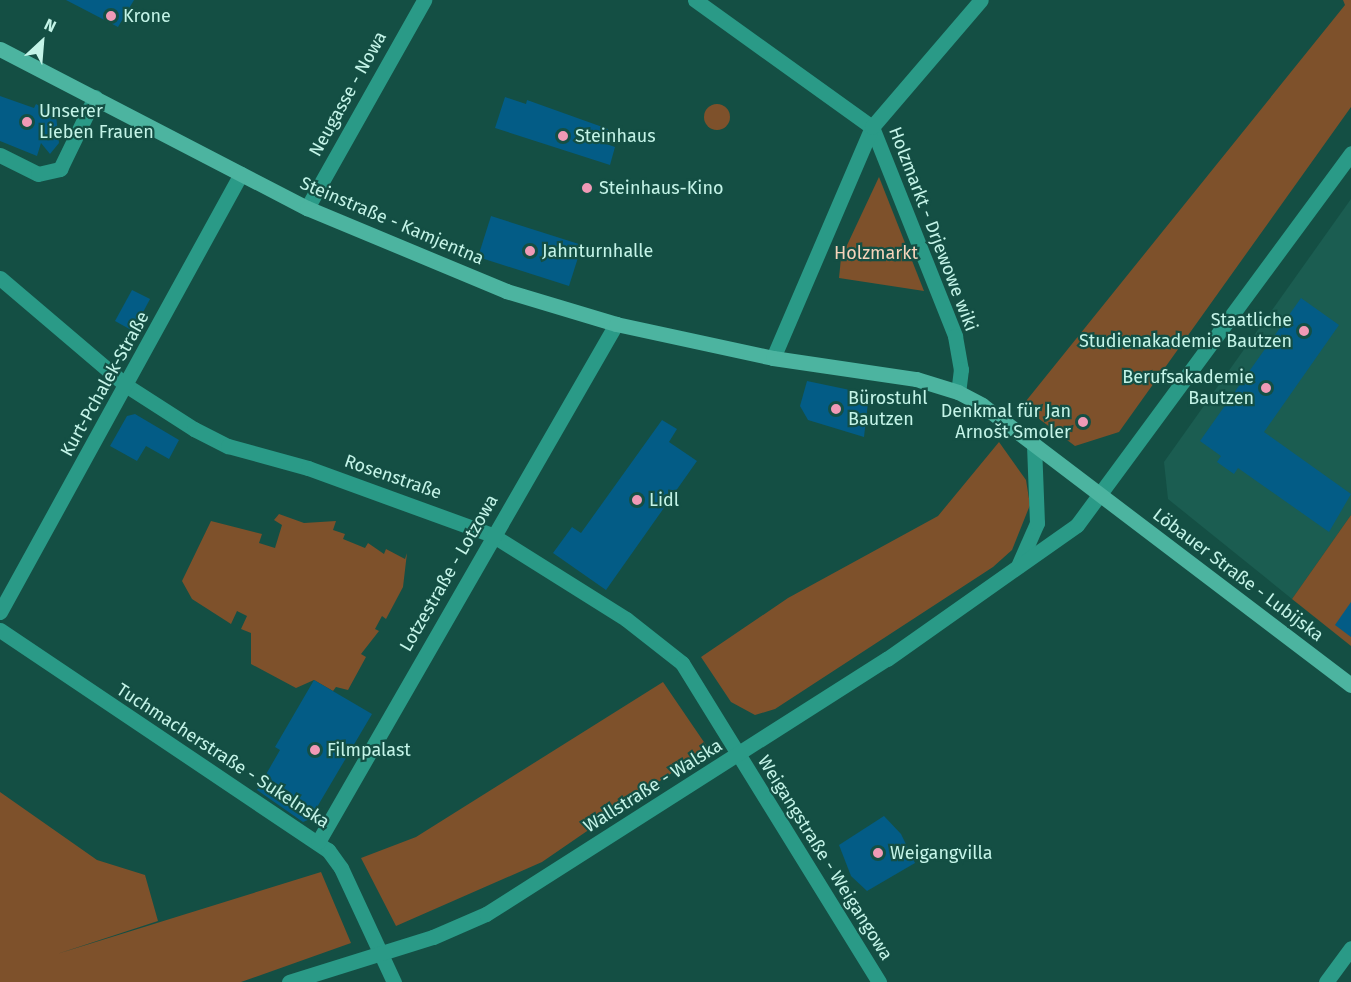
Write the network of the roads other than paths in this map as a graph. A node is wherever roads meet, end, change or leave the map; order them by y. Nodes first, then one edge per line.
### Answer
1 (424, 0) edge
2 (695, 0) edge
3 (981, 0) edge
4 (0, 49) edge
5 (95, 97) junction
6 (872, 127) junction
7 (1351, 153) edge
8 (0, 155) edge
9 (241, 174) junction
10 (307, 208) junction
11 (1, 281) edge
12 (616, 324) junction
13 (772, 358) junction
14 (127, 386) junction
15 (958, 392) junction
16 (1034, 445) junction
17 (1102, 496) junction
18 (492, 535) junction
19 (1013, 573) junction
20 (0, 612) edge
21 (0, 630) edge
22 (1351, 685) edge
23 (739, 755) junction
24 (318, 842) junction
25 (1351, 948) edge
26 (380, 953) junction
27 (289, 982) edge
28 (394, 982) edge
29 (879, 982) edge
30 (1326, 982) edge

1 - 10 street, Neugasse - Nowa
2 - 6 street
3 - 6 street
4 - 5 main road, Steinstraße - Kamjentna
5 - 8 street
5 - 9 main road, Steinstraße - Kamjentna
6 - 13 street, Holzmarkt - Drjewowe wiki
6 - 15 street, Holzmarkt - Drjewowe wiki
7 - 17 street, Wallstraße - Walska
9 - 10 main road, Steinstraße - Kamjentna
9 - 14 street, Kurt-Pchalek-Straße
10 - 12 main road, Steinstraße - Kamjentna
11 - 14 street, Rosenstraße
12 - 13 main road, Steinstraße - Kamjentna
12 - 18 street, Lotzestraße - Lotzowa
13 - 15 main road, Steinstraße - Kamjentna
14 - 18 street, Rosenstraße
14 - 20 street, Kurt-Pchalek-Straße
15 - 16 main road, Löbauer Straße - Lubijska
16 - 17 main road, Löbauer Straße - Lubijska
16 - 19 street
17 - 19 street, Wallstraße - Walska
17 - 22 main road, Löbauer Straße - Lubijska
18 - 23 street, Rosenstraße
18 - 24 street, Lotzestraße - Lotzowa
19 - 23 street, Wallstraße - Walska
21 - 24 street, Tuchmacherstraße - Sukelnska
23 - 26 street, Wallstraße - Walska
23 - 29 street, Weigangstraße - Weigangowa
24 - 26 street, Tuchmacherstraße - Sukelnska
25 - 30 street
26 - 27 street, Wallstraße - Walska
26 - 28 street, Tuchmacherstraße - Sukelnska

